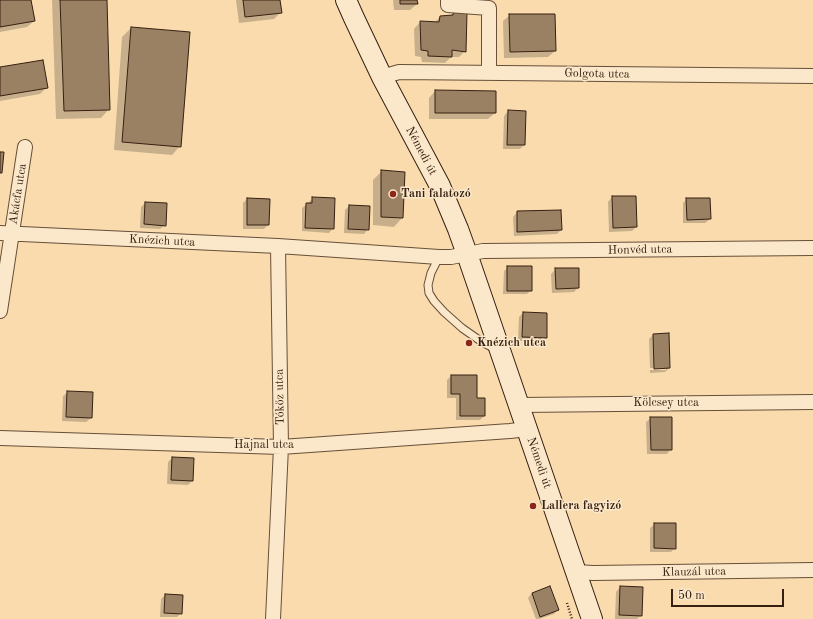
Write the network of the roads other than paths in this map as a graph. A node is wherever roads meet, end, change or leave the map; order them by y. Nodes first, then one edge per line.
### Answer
1 (346, 0) edge
2 (448, 0) edge
3 (490, 72) junction
4 (813, 76) edge
5 (382, 77) junction
6 (25, 147) dead end
7 (6, 233) edge
8 (278, 246) junction
9 (813, 248) edge
10 (467, 254) junction
11 (438, 257) junction
12 (0, 311) edge
13 (501, 352) junction
14 (813, 402) edge
15 (518, 405) junction
16 (527, 429) junction
17 (0, 438) edge
18 (281, 446) junction
19 (813, 570) edge
20 (576, 572) junction
21 (273, 619) edge
22 (592, 619) edge

1 - 5 main road, Némedi út
2 - 3 street
3 - 4 street, Golgota utca
3 - 5 street, Golgota utca
5 - 10 main road, Némedi út
6 - 7 street, Akácfa utca
7 - 8 street, Knézich utca
7 - 12 street, Akácfa utca
8 - 11 street, Knézich utca
8 - 18 street, Tóköz utca
9 - 10 street, Honvéd utca
10 - 11 street, Knézich utca
10 - 13 main road, Némedi út
11 - 13 lane
13 - 15 main road, Némedi út
14 - 15 street, Kölcsey utca
15 - 16 main road, Némedi út
16 - 18 street, Hajnal utca
16 - 20 main road, Némedi út
17 - 18 street, Hajnal utca
18 - 21 street, Tóköz utca
19 - 20 street, Klauzál utca
20 - 22 main road, Némedi út

